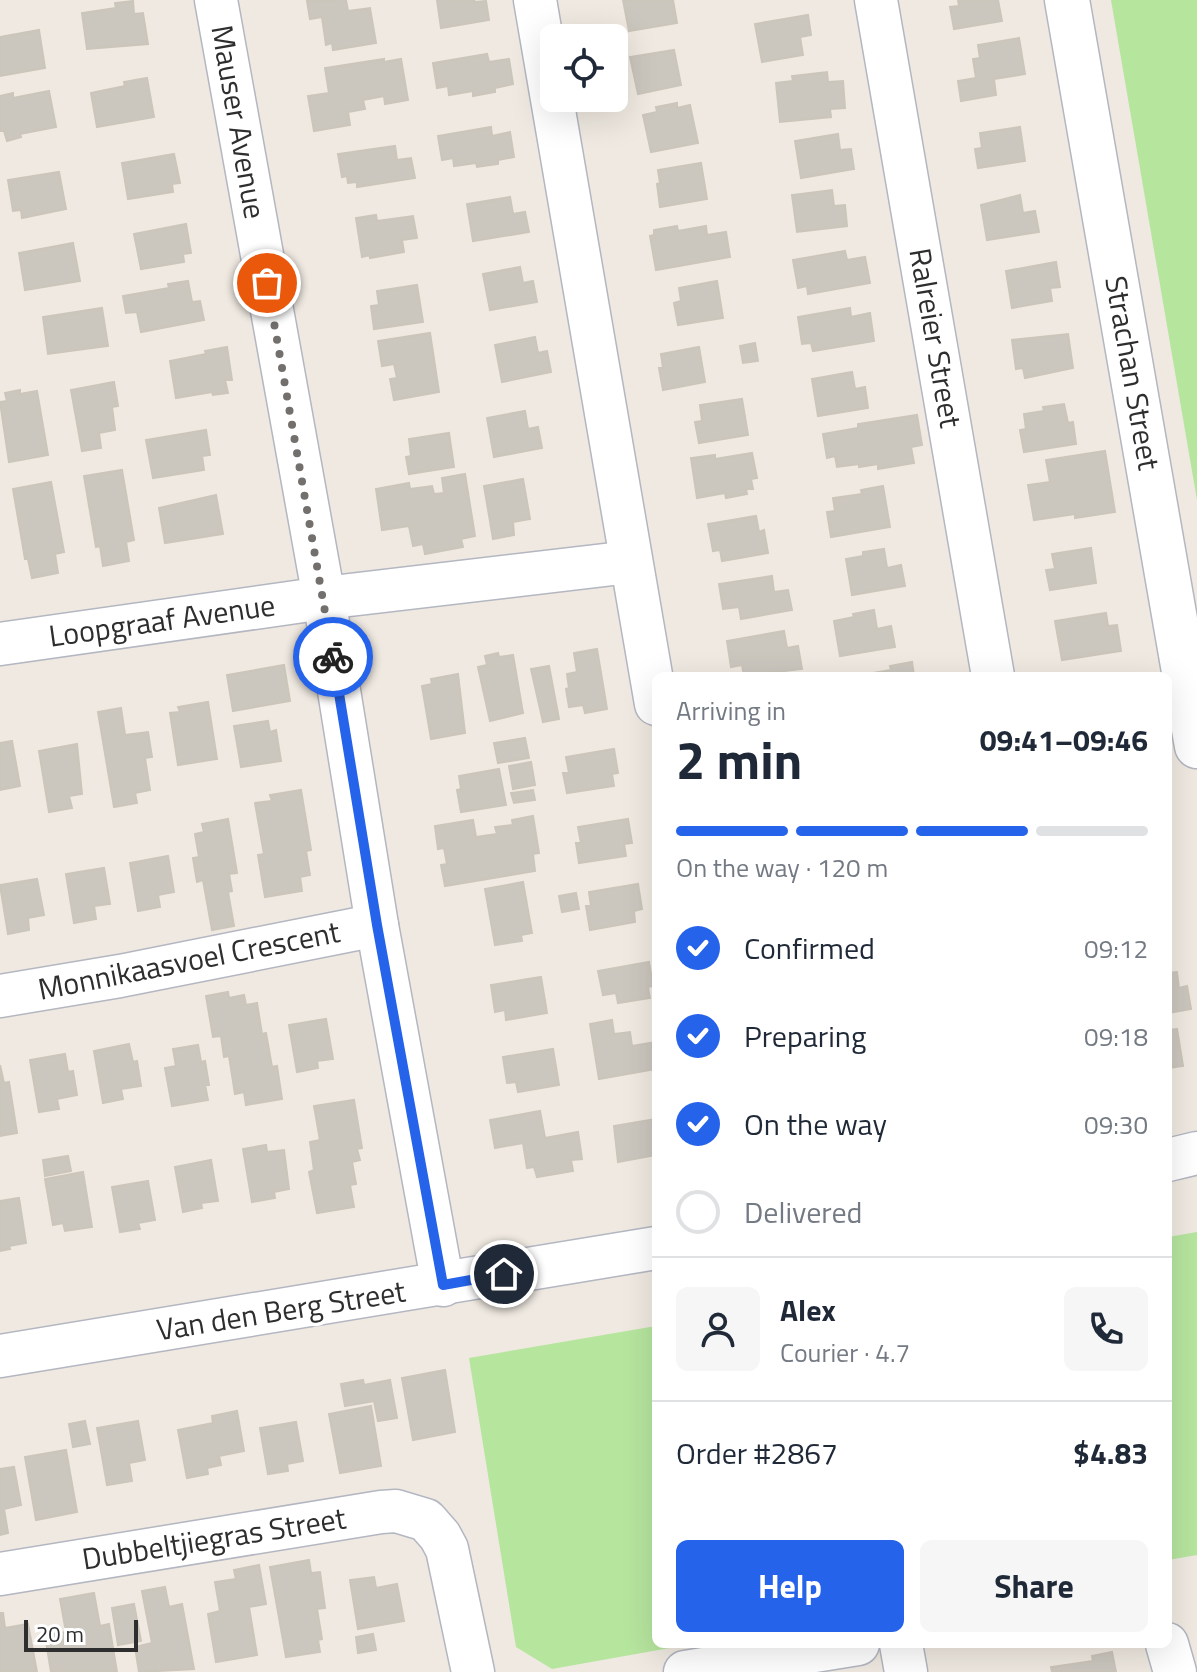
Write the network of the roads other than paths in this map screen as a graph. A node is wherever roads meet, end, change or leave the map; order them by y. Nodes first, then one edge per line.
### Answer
1 (216, 0) edge
2 (535, 0) edge
3 (876, 0) edge
4 (1067, 0) edge
5 (630, 562) junction
6 (324, 598) junction
7 (0, 644) edge
8 (992, 672) edge
9 (652, 682) edge
10 (1197, 746) edge
11 (377, 925) junction
12 (0, 996) edge
13 (1197, 1153) edge
14 (1172, 1159) edge
15 (652, 1249) edge
16 (443, 1285) junction
17 (0, 1356) edge
18 (0, 1574) edge
19 (833, 1648) edge
20 (902, 1648) edge
21 (1168, 1648) edge
22 (473, 1672) edge
23 (685, 1672) edge
24 (906, 1672) edge
25 (1175, 1672) edge

1 - 6 street, Mauser Avenue
2 - 5 street
3 - 8 street, Ralreier Street
4 - 10 street, Strachan Street
5 - 6 street
5 - 9 street
6 - 7 street, Loopgraaf Avenue
6 - 11 street, Mauser Avenue
11 - 12 street, Monnikaasvoel Crescent
11 - 16 street, Mauser Avenue
13 - 14 street
15 - 16 street, Van den Berg Street
16 - 17 street, Van den Berg Street
18 - 22 street, Dubbeltjiegras Street
19 - 23 street
20 - 24 street
21 - 25 street

